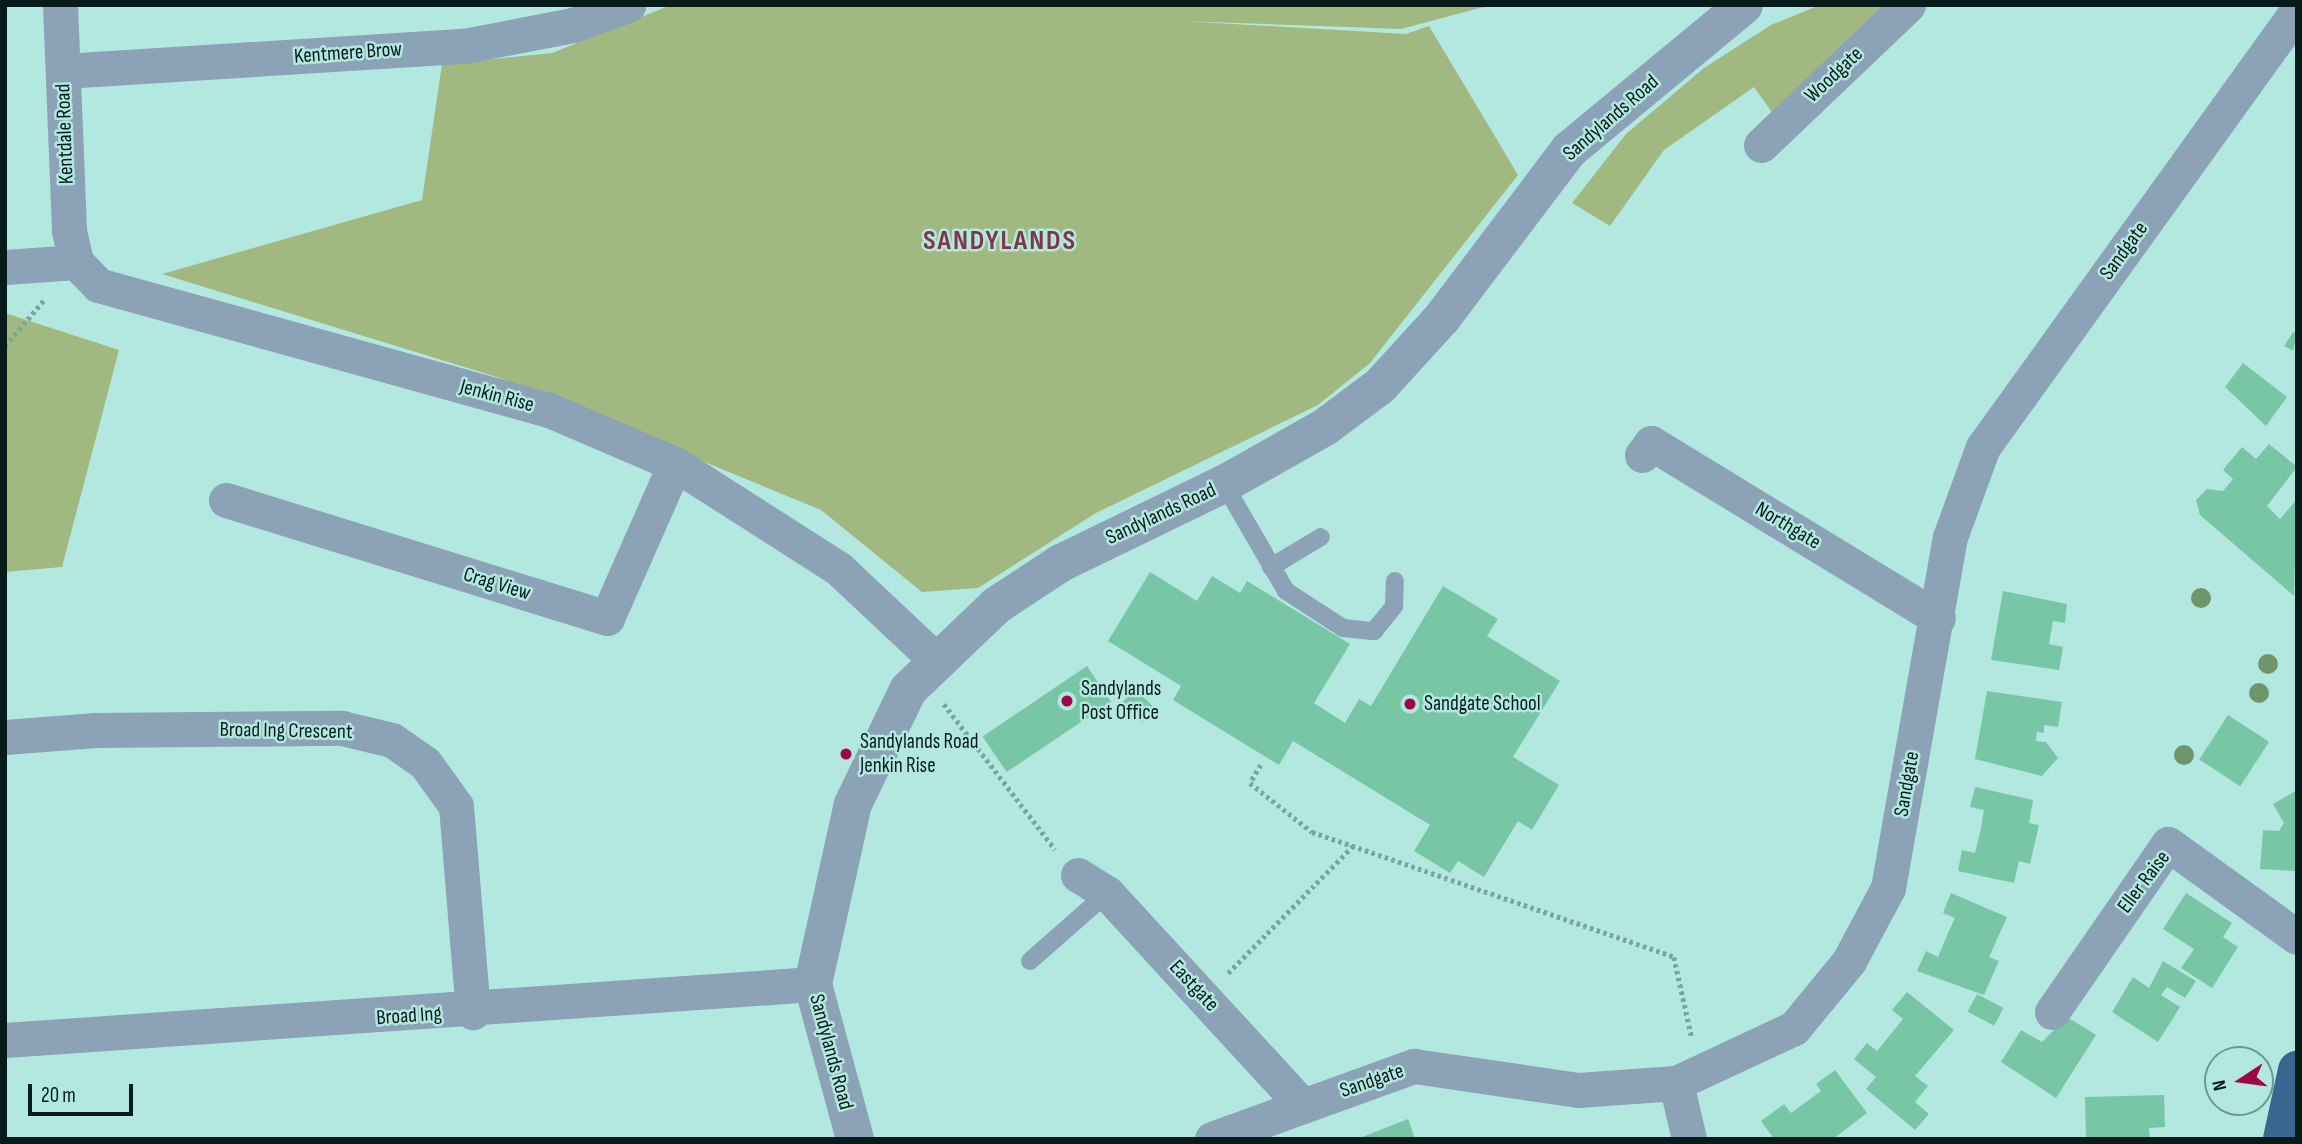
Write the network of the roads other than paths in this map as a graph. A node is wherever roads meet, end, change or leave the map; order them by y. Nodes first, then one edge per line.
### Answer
1 (60, 5) edge
2 (628, 5) edge
3 (1744, 5) edge
4 (1908, 5) edge
5 (2297, 11) edge
6 (63, 71) junction
7 (1760, 145) dead end
8 (76, 262) junction
9 (5, 267) edge
10 (1642, 455) dead end
11 (675, 464) junction
12 (1224, 484) junction
13 (226, 500) dead end
14 (1321, 537) dead end
15 (1271, 567) junction
16 (1395, 581) dead end
17 (1938, 618) junction
18 (936, 660) junction
19 (5, 737) edge
20 (1093, 884) joint
21 (2297, 937) edge
22 (1030, 961) dead end
23 (813, 984) junction
24 (473, 1012) junction
25 (2052, 1012) dead end
26 (5, 1040) edge
27 (1688, 1077) junction
28 (2293, 1078) edge
29 (1302, 1105) junction
30 (855, 1139) edge
31 (1212, 1139) edge
32 (1689, 1139) edge
33 (2282, 1139) edge

1 - 6 street, Kentdale Road
2 - 6 street, Kentmere Brow
3 - 12 street, Sandylands Road
4 - 7 street, Woodgate
5 - 17 street, Sandgate
6 - 8 street, Kentdale Road
8 - 9 street
8 - 11 street, Jenkin Rise
10 - 17 street, Northgate
11 - 13 street, Crag View
11 - 18 street, Jenkin Rise
12 - 15 lane
12 - 18 street, Sandylands Road
14 - 15 lane
15 - 16 lane
17 - 27 street, Sandgate
18 - 23 street, Sandylands Road
19 - 24 street, Broad Ing Crescent
20 - 22 lane
20 - 29 street, Eastgate
21 - 25 street, Eller Raise
23 - 24 street, Broad Ing
23 - 30 street, Sandylands Road
24 - 26 street, Broad Ing
27 - 29 street, Sandgate
27 - 32 street
28 - 33 highway
29 - 31 street, Sandgate

